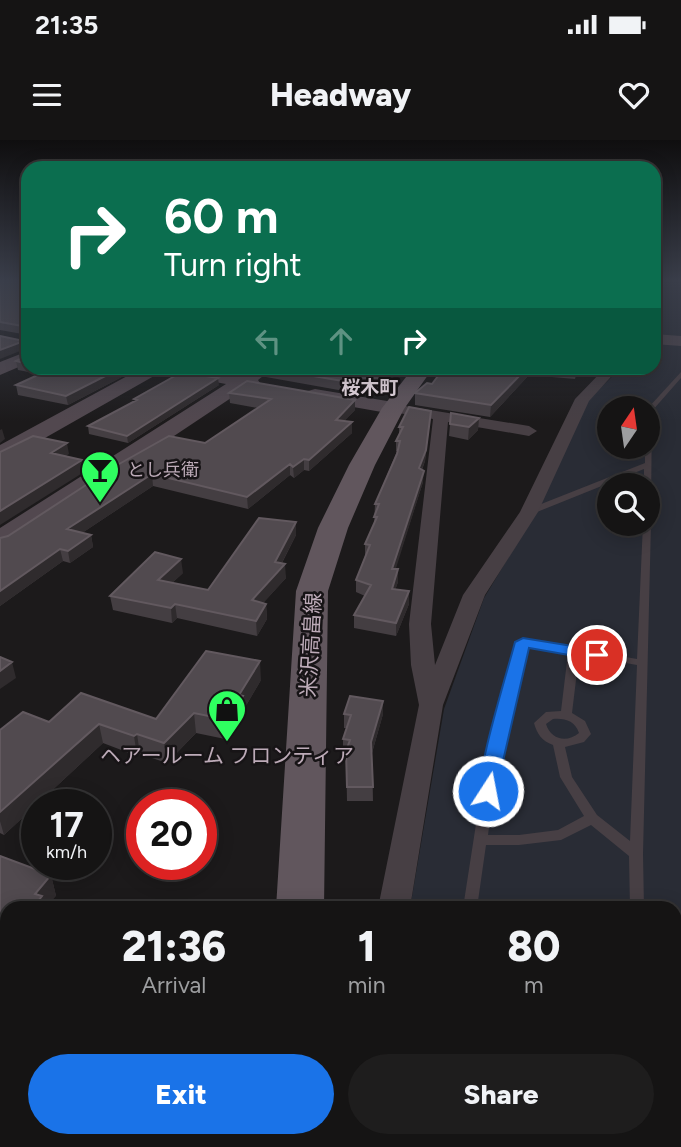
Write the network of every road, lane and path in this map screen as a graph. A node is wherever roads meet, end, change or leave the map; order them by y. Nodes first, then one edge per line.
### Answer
1 (661, 339) edge
2 (681, 341) edge
3 (21, 350) edge
4 (0, 369) edge
5 (681, 374) edge
6 (142, 375) edge
7 (204, 375) edge
8 (418, 375) edge
9 (605, 375) edge
10 (265, 377) edge
11 (241, 382) junction
12 (292, 390) edge
13 (393, 408) junction
14 (441, 418) junction
15 (529, 431) dead end
16 (1, 453) edge
17 (649, 464) junction
18 (649, 473) edge
19 (529, 512) junction
20 (647, 536) edge
21 (0, 540) edge
22 (574, 651) junction
23 (643, 663) junction
24 (431, 705) junction
25 (566, 715) junction
26 (558, 742) junction
27 (592, 818) junction
28 (481, 840) junction
29 (636, 854) junction
30 (300, 901) edge
31 (395, 901) edge
32 (471, 901) edge
33 (637, 901) edge

1 - 2 street
3 - 4 street
5 - 17 lane
6 - 16 street
7 - 11 street
8 - 13 main road, 米沢高畠線
9 - 19 street
10 - 11 street
11 - 21 street
12 - 13 street
13 - 14 street
13 - 30 main road, 米沢高畠線
14 - 15 street
14 - 24 street
17 - 18 lane
17 - 19 lane
19 - 24 street
20 - 23 lane
22 - 23 lane
22 - 25 lane
22 - 28 lane
23 - 29 lane
24 - 31 street
25 - 26 lane
25 - 26 lane
26 - 27 lane
27 - 28 lane
27 - 29 lane
28 - 32 lane
29 - 33 lane

